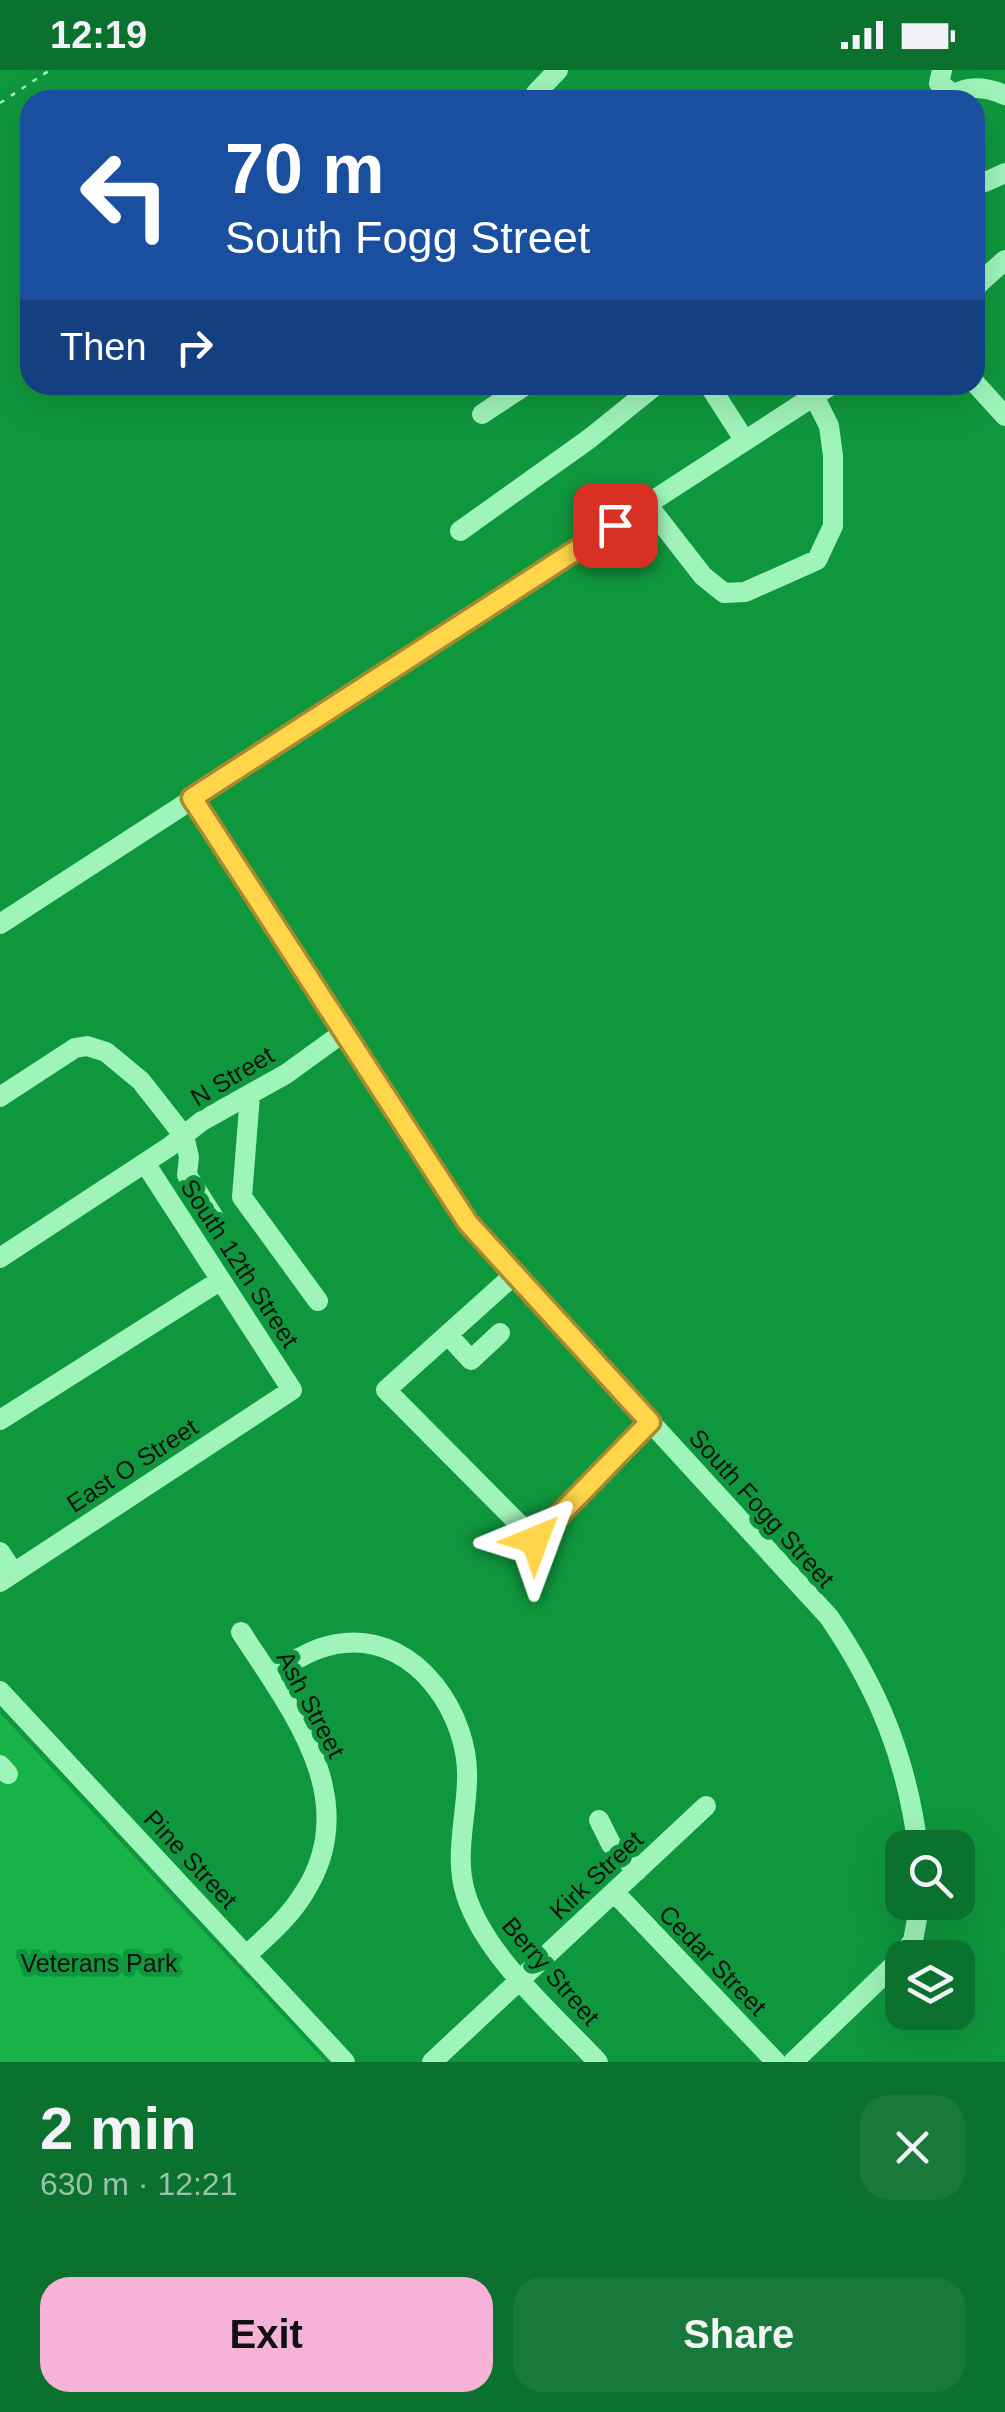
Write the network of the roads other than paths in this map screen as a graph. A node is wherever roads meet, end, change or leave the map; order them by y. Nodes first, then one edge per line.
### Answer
1 (558, 70) edge
2 (539, 90) edge
3 (965, 90) edge
4 (1005, 95) edge
5 (1005, 260) edge
6 (985, 278) edge
7 (985, 394) edge
8 (511, 395) edge
9 (644, 395) edge
10 (716, 395) edge
11 (814, 395) edge
12 (823, 395) edge
13 (482, 414) dead end
14 (1005, 416) edge
15 (745, 440) junction
16 (647, 504) junction
17 (460, 531) dead end
18 (192, 798) junction
19 (0, 924) edge
20 (344, 1032) junction
21 (250, 1095) junction
22 (0, 1096) edge
23 (184, 1136) junction
24 (145, 1163) junction
25 (187, 1175) junction
26 (162, 1190) junction
27 (242, 1197) junction
28 (214, 1216) junction
29 (190, 1232) junction
30 (0, 1258) edge
31 (514, 1274) junction
32 (220, 1280) junction
33 (318, 1301) dead end
34 (500, 1333) dead end
35 (448, 1335) junction
36 (292, 1390) joint
37 (0, 1420) edge
38 (650, 1422) junction
39 (0, 1552) edge
40 (7, 1578) edge
41 (241, 1632) dead end
42 (269, 1675) junction
43 (3, 1700) edge
44 (706, 1806) dead end
45 (599, 1820) dead end
46 (915, 1830) edge
47 (636, 1871) junction
48 (614, 1892) junction
49 (917, 1920) edge
50 (246, 1956) junction
51 (521, 1979) junction
52 (345, 2062) edge
53 (432, 2062) edge
54 (598, 2062) edge
55 (776, 2062) edge
56 (793, 2062) edge

1 - 2 street
3 - 4 street
5 - 6 street
7 - 14 street
8 - 13 street
9 - 17 street
10 - 15 street
11 - 15 street
12 - 16 street
15 - 16 street
16 - 18 street
18 - 19 street
18 - 20 street, South Fogg Street
20 - 21 street, N Street
20 - 31 street, South Fogg Street
21 - 23 street, N Street
21 - 27 street
22 - 23 street
23 - 24 street, N Street
23 - 25 street
24 - 26 street, South 12th Street
24 - 30 street, N Street
25 - 26 street
25 - 28 street
26 - 29 street, South 12th Street
27 - 28 street
27 - 33 street
28 - 29 street
29 - 32 street, South 12th Street
31 - 35 street
31 - 38 street, South Fogg Street
32 - 36 street, South 12th Street
32 - 37 street
34 - 35 street
35 - 38 street
36 - 40 street, East O Street
38 - 46 street, South Fogg Street
39 - 40 street
41 - 42 street, Ash Street
42 - 50 street, Ash Street
42 - 51 street, Berry Street
43 - 50 street, Pine Street
44 - 47 street, Kirk Street
45 - 47 street
47 - 48 street, Kirk Street
48 - 51 street, Kirk Street
48 - 55 street, Cedar Street
49 - 56 street
50 - 52 street, Pine Street
51 - 53 street, Kirk Street
51 - 54 street, Berry Street

